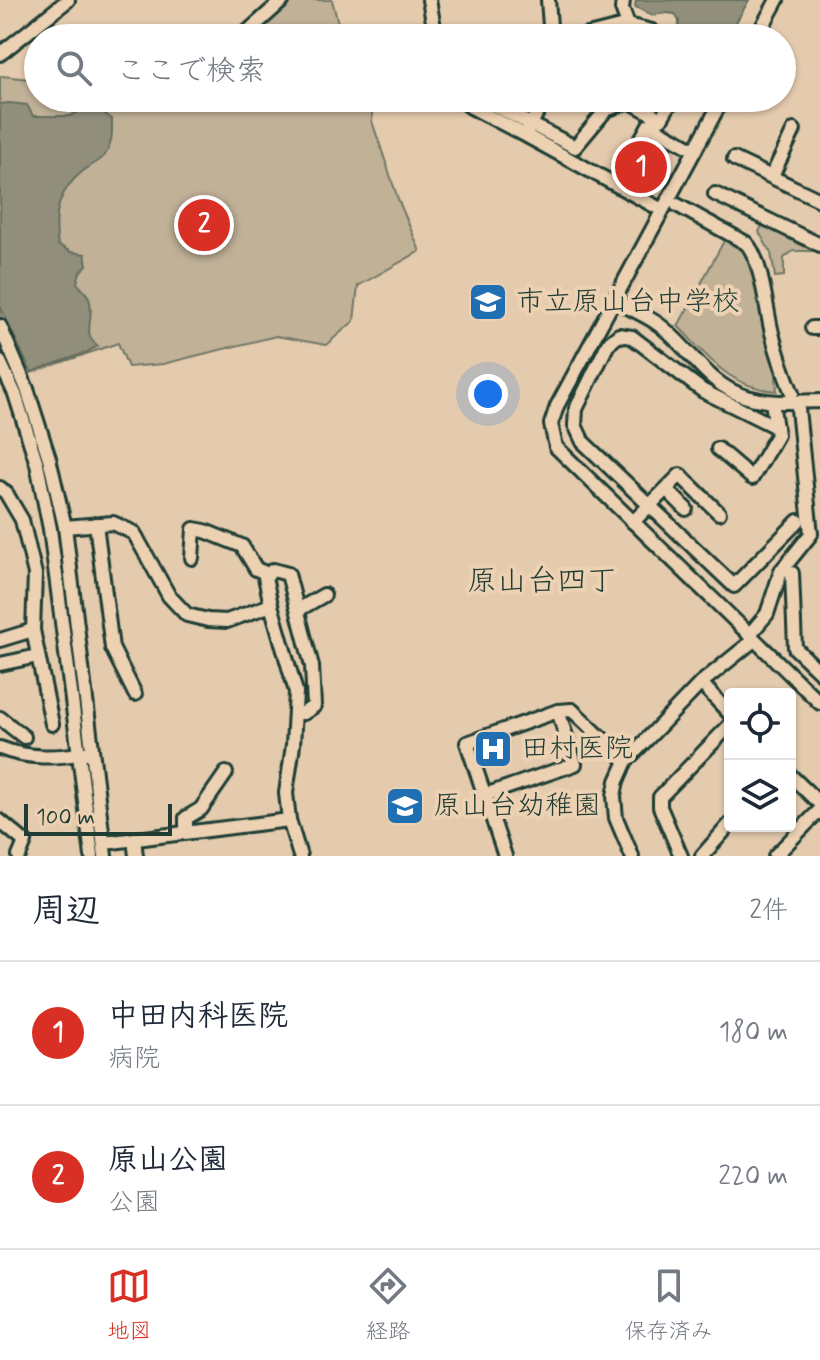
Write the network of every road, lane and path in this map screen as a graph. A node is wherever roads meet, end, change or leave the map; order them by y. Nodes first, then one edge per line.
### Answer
1 (68, 0) edge
2 (283, 0) edge
3 (429, 0) edge
4 (548, 0) edge
5 (623, 0) edge
6 (777, 0) edge
7 (38, 24) edge
8 (256, 24) edge
9 (433, 24) edge
10 (550, 24) edge
11 (628, 24) edge
12 (764, 24) edge
13 (24, 35) edge
14 (0, 54) edge
15 (483, 112) edge
16 (501, 112) edge
17 (537, 112) edge
18 (604, 112) edge
19 (715, 112) edge
20 (528, 130) junction
21 (794, 130) dead end
22 (695, 150) junction
23 (734, 159) dead end
24 (772, 176) junction
25 (616, 184) junction
26 (715, 194) dead end
27 (820, 200) edge
28 (677, 205) dead end
29 (662, 210) junction
30 (820, 245) edge
31 (614, 300) junction
32 (0, 326) edge
33 (0, 362) edge
34 (792, 393) dead end
35 (15, 394) junction
36 (0, 399) edge
37 (820, 401) edge
38 (772, 402) junction
39 (798, 409) dead end
40 (776, 427) junction
41 (718, 449) dead end
42 (0, 488) edge
43 (666, 489) junction
44 (649, 505) junction
45 (686, 509) dead end
46 (719, 513) dead end
47 (798, 521) dead end
48 (633, 522) junction
49 (96, 524) junction
50 (65, 527) junction
51 (192, 558) dead end
52 (792, 573) dead end
53 (268, 574) junction
54 (324, 595) dead end
55 (271, 605) junction
56 (298, 610) junction
57 (33, 630) junction
58 (751, 637) junction
59 (0, 640) edge
60 (38, 656) junction
61 (0, 664) edge
62 (820, 672) edge
63 (701, 683) junction
64 (135, 694) dead end
65 (820, 703) edge
66 (724, 708) edge
67 (558, 711) junction
68 (295, 713) junction
69 (0, 718) edge
70 (52, 724) dead end
71 (724, 731) edge
72 (24, 737) dead end
73 (0, 748) edge
74 (86, 753) junction
75 (626, 761) junction
76 (226, 773) dead end
77 (796, 781) edge
78 (485, 795) junction
79 (820, 804) edge
80 (820, 810) edge
81 (289, 820) junction
82 (0, 821) edge
83 (724, 831) edge
84 (186, 832) junction
85 (134, 839) junction
86 (104, 849) edge
87 (19, 856) edge
88 (92, 856) edge
89 (136, 856) edge
90 (300, 856) edge
91 (505, 856) edge
92 (632, 856) edge
93 (681, 856) edge
94 (702, 856) edge
95 (775, 856) edge

1 - 7 street
2 - 8 street
3 - 9 street
4 - 10 street
5 - 11 street
6 - 12 street
13 - 14 street
15 - 20 street
16 - 20 street
17 - 20 street
18 - 20 street
19 - 22 street
20 - 25 street
21 - 24 street
22 - 25 street
22 - 29 street
23 - 24 street
24 - 27 street
25 - 29 street
26 - 30 street
28 - 34 street
29 - 31 street
31 - 38 street
31 - 48 street
32 - 50 street
33 - 35 street
35 - 36 street
35 - 74 street
37 - 38 street
38 - 40 street
39 - 58 street
40 - 41 street
40 - 44 street
42 - 57 street
43 - 44 street
43 - 45 street
43 - 46 street
44 - 47 street
44 - 48 street
48 - 58 street
49 - 50 street
49 - 55 street
49 - 64 street
50 - 74 street
51 - 53 street
52 - 62 street
53 - 55 street
53 - 56 street
54 - 56 street
55 - 68 street
56 - 68 street
57 - 59 street
57 - 60 street
58 - 63 street
58 - 65 street
60 - 61 street
60 - 70 street
63 - 66 street
63 - 75 street
67 - 75 street
67 - 78 street
67 - 78 street
68 - 81 street
69 - 72 street
71 - 93 street
73 - 74 street
74 - 86 street
74 - 88 street
75 - 92 street
76 - 84 street
77 - 79 street
78 - 91 street
80 - 95 street
81 - 84 street
81 - 90 street
82 - 87 street
83 - 94 street
84 - 85 street
85 - 86 street
85 - 89 street

